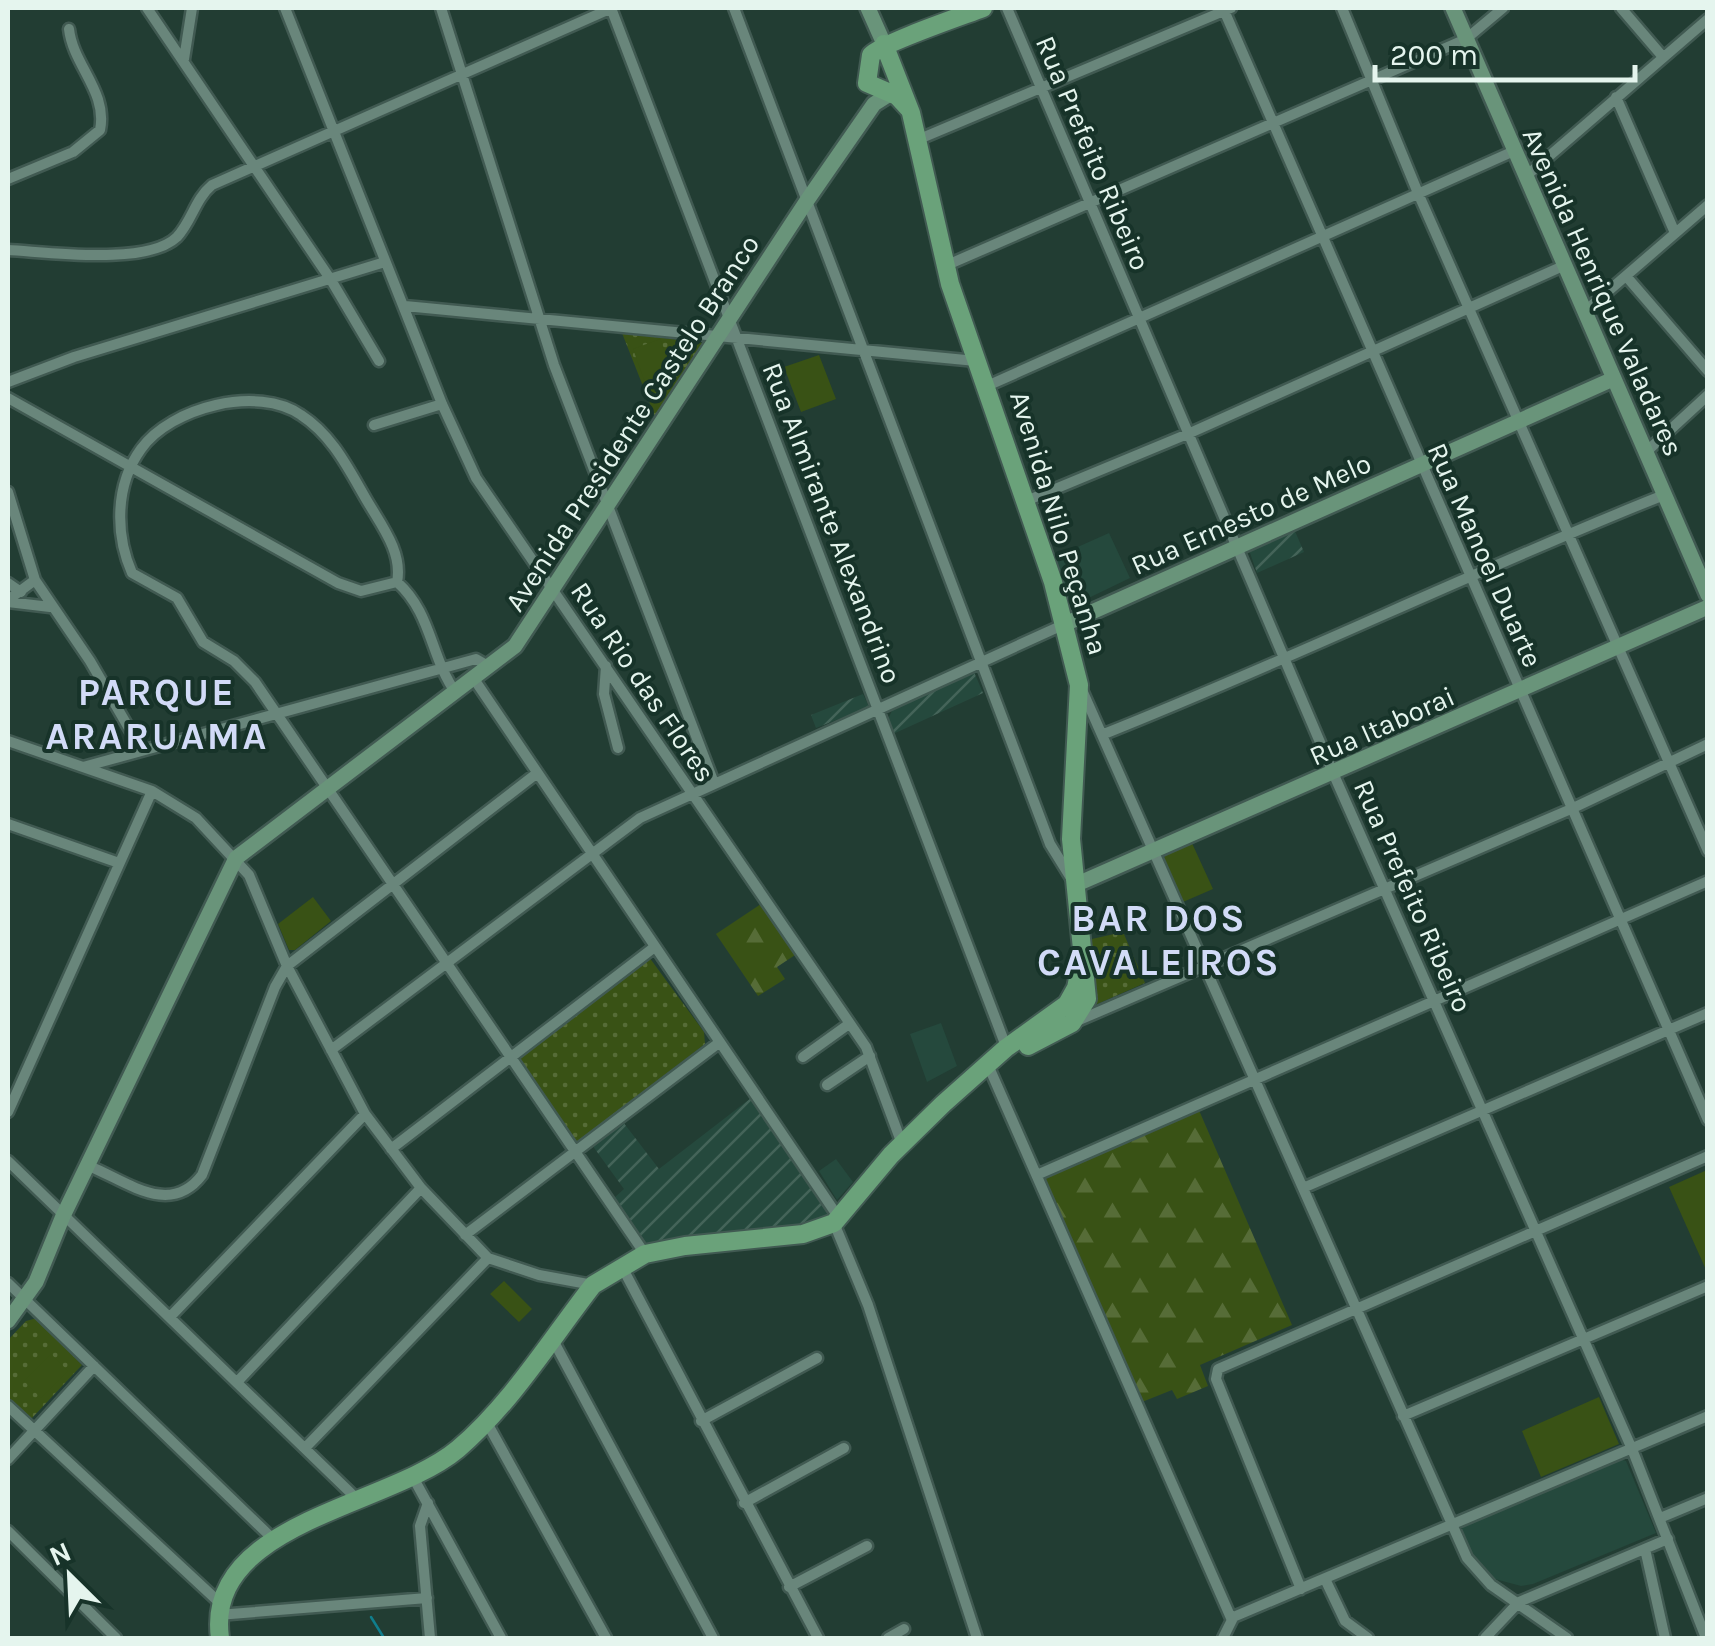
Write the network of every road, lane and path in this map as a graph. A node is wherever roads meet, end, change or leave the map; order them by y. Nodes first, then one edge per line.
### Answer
1 (147, 8) edge
2 (192, 8) edge
3 (285, 8) edge
4 (441, 8) edge
5 (611, 8) edge
6 (734, 8) edge
7 (868, 8) edge
8 (984, 8) edge
9 (1006, 8) edge
10 (1226, 8) edge
11 (1342, 8) edge
12 (1453, 8) edge
13 (1503, 8) edge
14 (1621, 8) edge
15 (1705, 27) edge
16 (69, 28) dead end
17 (921, 35) junction
18 (1466, 39) junction
19 (884, 44) junction
20 (1663, 57) junction
21 (184, 60) junction
22 (464, 74) junction
23 (1373, 81) junction
24 (867, 83) junction
25 (896, 83) junction
26 (1040, 89) junction
27 (1616, 98) junction
28 (874, 104) junction
29 (1273, 124) junction
30 (333, 132) junction
31 (917, 140) junction
32 (1514, 151) junction
33 (254, 166) junction
34 (8, 169) edge
35 (1525, 177) junction
36 (8, 179) edge
37 (1418, 193) junction
38 (808, 199) junction
39 (1092, 205) junction
40 (1708, 205) edge
41 (1675, 233) junction
42 (1321, 236) junction
43 (8, 250) edge
44 (385, 262) junction
45 (945, 266) junction
46 (1563, 266) junction
47 (1626, 276) junction
48 (331, 280) junction
49 (405, 306) junction
50 (1468, 308) junction
51 (1584, 312) junction
52 (731, 318) junction
53 (1140, 319) junction
54 (540, 320) junction
55 (720, 336) junction
56 (739, 339) junction
57 (1372, 351) junction
58 (868, 352) junction
59 (379, 361) dead end
60 (977, 362) junction
61 (1708, 371) edge
62 (1613, 379) junction
63 (8, 382) edge
64 (988, 386) junction
65 (1708, 395) edge
66 (8, 398) edge
67 (442, 404) junction
68 (1520, 421) junction
69 (374, 425) dead end
70 (1190, 433) junction
71 (1645, 454) junction
72 (1420, 466) junction
73 (130, 468) junction
74 (8, 492) edge
75 (1664, 494) junction
76 (1026, 501) junction
77 (607, 511) junction
78 (1567, 534) junction
79 (1239, 547) junction
80 (1469, 577) junction
81 (35, 580) junction
82 (397, 582) junction
83 (8, 583) edge
84 (21, 592) junction
85 (554, 592) junction
86 (1708, 595) edge
87 (8, 601) edge
88 (50, 607) junction
89 (1708, 607) edge
90 (1065, 624) junction
91 (1618, 648) junction
92 (1287, 661) junction
93 (985, 662) junction
94 (606, 666) junction
95 (490, 667) junction
96 (438, 668) junction
97 (474, 679) junction
98 (1079, 685) junction
99 (1520, 692) junction
100 (456, 693) junction
101 (879, 712) junction
102 (277, 714) junction
103 (1104, 734) junction
104 (8, 741) edge
105 (1708, 744) edge
106 (618, 748) dead end
107 (141, 749) junction
108 (1667, 761) junction
109 (82, 767) junction
110 (536, 774) junction
111 (1334, 775) junction
112 (714, 783) junction
113 (328, 790) junction
114 (152, 791) junction
115 (692, 794) junction
116 (1571, 809) junction
117 (8, 824) edge
118 (1071, 839) junction
119 (1050, 844) junction
120 (1708, 850) edge
121 (1154, 852) junction
122 (591, 854) junction
123 (236, 858) junction
124 (119, 863) junction
125 (1708, 881) edge
126 (1074, 884) junction
127 (392, 886) junction
128 (1385, 889) junction
129 (1620, 919) junction
130 (652, 948) junction
131 (1082, 960) junction
132 (445, 963) junction
133 (288, 966) junction
134 (1204, 967) junction
135 (1436, 1002) junction
136 (1708, 1013) edge
137 (1072, 1023) junction
138 (849, 1024) junction
139 (1047, 1030) junction
140 (1667, 1030) junction
141 (720, 1042) junction
142 (331, 1050) junction
143 (870, 1056) junction
144 (804, 1057) dead end
145 (999, 1057) junction
146 (509, 1058) junction
147 (1254, 1079) junction
148 (827, 1085) dead end
149 (12, 1090) edge
150 (8, 1112) edge
151 (1483, 1112) junction
152 (365, 1114) junction
153 (1708, 1120) edge
154 (902, 1144) junction
155 (391, 1149) junction
156 (575, 1156) junction
157 (1708, 1156) edge
158 (8, 1161) edge
159 (88, 1166) junction
160 (1039, 1174) junction
161 (421, 1188) junction
162 (1303, 1188) junction
163 (64, 1216) junction
164 (837, 1220) junction
165 (1536, 1233) junction
166 (464, 1236) junction
167 (645, 1254) junction
168 (488, 1258) junction
169 (621, 1266) junction
170 (8, 1284) edge
171 (593, 1284) junction
172 (1708, 1286) edge
173 (26, 1301) junction
174 (1357, 1310) junction
175 (170, 1318) junction
176 (8, 1321) edge
177 (552, 1338) junction
178 (1584, 1341) junction
179 (817, 1358) dead end
180 (94, 1366) junction
181 (238, 1380) junction
182 (8, 1406) edge
183 (1403, 1416) junction
184 (1708, 1416) edge
185 (486, 1420) junction
186 (701, 1421) junction
187 (34, 1430) junction
188 (306, 1446) junction
189 (844, 1448) dead end
190 (1632, 1448) junction
191 (8, 1459) edge
192 (414, 1479) junction
193 (1708, 1498) edge
194 (359, 1501) junction
195 (428, 1503) junction
196 (744, 1503) junction
197 (1660, 1518) junction
198 (1451, 1526) junction
199 (8, 1532) edge
200 (274, 1539) junction
201 (1668, 1540) junction
202 (867, 1546) dead end
203 (1645, 1550) junction
204 (1325, 1579) junction
205 (790, 1587) junction
206 (1301, 1589) junction
207 (427, 1598) junction
208 (1519, 1602) junction
209 (219, 1609) junction
210 (1236, 1618) junction
211 (904, 1629) dead end
212 (116, 1638) edge
213 (220, 1638) edge
214 (430, 1638) edge
215 (501, 1638) edge
216 (606, 1638) edge
217 (713, 1638) edge
218 (818, 1638) edge
219 (888, 1638) edge
220 (977, 1638) edge
221 (1223, 1638) edge
222 (1368, 1638) edge
223 (1485, 1638) edge
224 (1567, 1638) edge
225 (1665, 1638) edge
226 (1706, 1638) edge

1 - 21 street
2 - 21 street
3 - 30 street, Rua Rio das Flores
4 - 22 street
5 - 22 street
5 - 52 street, Rua Almirante Alexandrino
6 - 38 street
7 - 19 street
8 - 17 main road
9 - 26 street, Rua Prefeito Ribeiro
10 - 26 street
10 - 29 street, Rua Manoel Duarte
11 - 23 street
12 - 18 street, Avenida Henrique Valadares
13 - 18 street
14 - 20 street
15 - 20 street
16 - 36 street
17 - 19 main road
17 - 25 main road
18 - 23 street
18 - 32 street, Avenida Henrique Valadares
19 - 24 main road
19 - 25 main road, Avenida Nilo Peçanha
20 - 27 street
21 - 33 street
22 - 30 street
22 - 54 street
23 - 29 street
23 - 37 street
24 - 25 main road
24 - 28 street
25 - 28 street, Avenida Presidente Castelo Branco
25 - 31 main road, Avenida Nilo Peçanha
26 - 31 street
26 - 39 street, Rua Prefeito Ribeiro
27 - 35 street
27 - 41 street
28 - 38 street, Avenida Presidente Castelo Branco
29 - 39 street
29 - 42 street, Rua Manoel Duarte
30 - 33 street
30 - 44 street, Rua Rio das Flores
31 - 45 main road, Avenida Nilo Peçanha
32 - 35 street, Avenida Henrique Valadares
32 - 37 street
33 - 43 street
33 - 48 street
34 - 36 street
35 - 46 street, Avenida Henrique Valadares
37 - 42 street
37 - 50 street
38 - 52 street, Avenida Presidente Castelo Branco
38 - 58 street
39 - 45 street
39 - 53 street, Rua Prefeito Ribeiro
40 - 41 street
41 - 47 street
42 - 53 street
42 - 57 street, Rua Manoel Duarte
44 - 48 street
44 - 49 street, Rua Rio das Flores
45 - 60 main road, Avenida Nilo Peçanha
46 - 50 street
46 - 51 street, Avenida Henrique Valadares
47 - 51 street
47 - 61 street
48 - 59 street
48 - 63 street
49 - 54 street
49 - 67 street, Rua Rio das Flores
50 - 57 street
50 - 68 street
51 - 62 street, Avenida Henrique Valadares
52 - 55 street, Avenida Presidente Castelo Branco
52 - 56 street, Rua Almirante Alexandrino
53 - 64 street
53 - 70 street, Rua Prefeito Ribeiro
54 - 55 street
54 - 77 street
55 - 56 street
55 - 77 street, Avenida Presidente Castelo Branco
56 - 58 street
56 - 101 street, Rua Almirante Alexandrino
57 - 70 street
57 - 72 street, Rua Manoel Duarte
58 - 60 street
58 - 93 street
60 - 64 main road, Avenida Nilo Peçanha
62 - 68 street, Rua Ernesto de Melo
62 - 71 street, Avenida Henrique Valadares
64 - 76 main road, Avenida Nilo Peçanha
65 - 71 street
66 - 73 street
67 - 69 street
67 - 85 street, Rua Rio das Flores
68 - 72 street, Rua Ernesto de Melo
68 - 78 street
70 - 76 street
70 - 79 street, Rua Prefeito Ribeiro
71 - 75 street, Avenida Henrique Valadares
72 - 79 street, Rua Ernesto de Melo
72 - 80 street, Rua Manoel Duarte
73 - 82 street
73 - 82 street
73 - 102 street
74 - 81 street
75 - 78 street
75 - 86 street, Avenida Henrique Valadares
76 - 90 main road, Avenida Nilo Peçanha
77 - 85 street, Avenida Presidente Castelo Branco
77 - 112 street
78 - 80 street
78 - 91 street
79 - 90 street, Rua Ernesto de Melo
79 - 92 street, Rua Prefeito Ribeiro
80 - 92 street
80 - 99 street, Rua Manoel Duarte
81 - 84 street
81 - 88 street
82 - 96 street
83 - 84 street
84 - 87 street
85 - 94 street, Rua Rio das Flores
85 - 95 street, Avenida Presidente Castelo Branco
87 - 88 street
88 - 107 street
89 - 91 street, Rua Itaborai
90 - 93 street, Rua Ernesto de Melo
90 - 98 main road, Avenida Nilo Peçanha
91 - 99 street, Rua Itaborai
91 - 108 street
92 - 103 street
92 - 111 street, Rua Prefeito Ribeiro
93 - 101 street, Rua Ernesto de Melo
93 - 119 street
94 - 106 street
94 - 115 street, Rua Rio das Flores
95 - 96 street
95 - 97 street, Avenida Presidente Castelo Branco
96 - 100 street
96 - 102 street
97 - 100 street, Avenida Presidente Castelo Branco
97 - 110 street
98 - 103 street
98 - 118 main road, Avenida Nilo Peçanha
99 - 111 street, Rua Itaborai
99 - 116 street, Rua Manoel Duarte
100 - 113 street, Avenida Presidente Castelo Branco
101 - 112 street, Rua Ernesto de Melo
101 - 145 street, Rua Almirante Alexandrino
102 - 107 street
102 - 113 street
103 - 121 street
104 - 109 street
105 - 108 street
107 - 109 street
108 - 116 street
108 - 120 street
109 - 114 street
110 - 122 street
110 - 127 street
111 - 121 street, Rua Itaborai
111 - 128 street, Rua Prefeito Ribeiro
112 - 115 street, Rua Ernesto de Melo
113 - 123 street, Avenida Presidente Castelo Branco
113 - 127 street
114 - 123 street
114 - 124 street
115 - 122 street, Rua Ernesto de Melo
115 - 138 street, Rua Rio das Flores
116 - 128 street
116 - 129 street, Rua Manoel Duarte
117 - 124 street
118 - 119 street
118 - 126 main road, Avenida Nilo Peçanha
119 - 126 street
121 - 126 street, Rua Itaborai
121 - 134 street
122 - 130 street
122 - 132 street, Rua Ernesto de Melo
123 - 133 street
123 - 159 street, Avenida Presidente Castelo Branco
124 - 149 street
125 - 129 street
126 - 131 main road, Avenida Nilo Peçanha
127 - 132 street
127 - 133 street
128 - 134 street
128 - 135 street, Rua Prefeito Ribeiro
129 - 135 street
129 - 140 street, Rua Manoel Duarte
130 - 141 street
130 - 146 street
131 - 137 main road, Avenida Nilo Peçanha
131 - 139 main road, Avenida Nilo Peçanha
132 - 142 street, Rua Ernesto de Melo
132 - 146 street
133 - 142 street
133 - 159 street
134 - 137 street
134 - 147 street
135 - 147 street
135 - 151 street, Rua Prefeito Ribeiro
136 - 140 street
137 - 139 main road, Avenida Nilo Peçanha
138 - 143 street, Rua Rio das Flores
138 - 144 street
139 - 145 main road, Avenida Nilo Peçanha
140 - 151 street
140 - 153 street, Rua Manoel Duarte
141 - 156 street
141 - 164 street
142 - 152 street
143 - 148 street
143 - 154 street, Rua Rio das Flores
145 - 154 main road, Avenida Nilo Peçanha
145 - 160 street, Rua Almirante Alexandrino
146 - 155 street
146 - 156 street
147 - 160 street
147 - 162 street
149 - 150 street
151 - 162 street
151 - 165 street, Rua Prefeito Ribeiro
152 - 155 street
152 - 175 street
154 - 164 main road, Avenida Nilo Peçanha
155 - 161 street
156 - 166 street
156 - 167 street
157 - 165 street
158 - 163 street
159 - 163 street, Avenida Presidente Castelo Branco
160 - 210 street, Rua Almirante Alexandrino
161 - 166 street
161 - 181 street
162 - 174 street
163 - 173 street, Avenida Presidente Castelo Branco
163 - 175 street
164 - 167 main road
164 - 220 street
165 - 174 street
165 - 178 street, Rua Prefeito Ribeiro
166 - 168 street
167 - 169 main road
168 - 171 street
168 - 188 street
169 - 171 main road
169 - 186 street
170 - 173 street
171 - 177 main road
172 - 178 street
173 - 176 street, Avenida Presidente Castelo Branco
173 - 180 street
174 - 183 street
174 - 206 street
175 - 181 street
177 - 185 main road
177 - 217 street
178 - 183 street
178 - 190 street, Rua Prefeito Ribeiro
179 - 186 street
180 - 187 street
180 - 200 street
181 - 188 street
182 - 187 street
183 - 198 street
184 - 190 street
185 - 192 main road
185 - 216 street
186 - 196 street
187 - 191 street
187 - 209 street
188 - 194 street
189 - 196 street
190 - 197 street, Rua Prefeito Ribeiro
190 - 198 street
192 - 194 main road
192 - 195 street
193 - 197 street
194 - 200 main road
195 - 207 street
195 - 215 street
196 - 205 street
197 - 201 street, Rua Prefeito Ribeiro
198 - 204 street
198 - 208 street
199 - 212 street
200 - 209 main road
201 - 203 street
201 - 226 street, Rua Prefeito Ribeiro
202 - 205 street
203 - 208 street
203 - 225 street
204 - 206 street
204 - 222 street
205 - 218 street
206 - 210 street
207 - 209 street
207 - 214 street
208 - 223 street
208 - 224 street
209 - 213 main road
210 - 221 street
211 - 219 street

